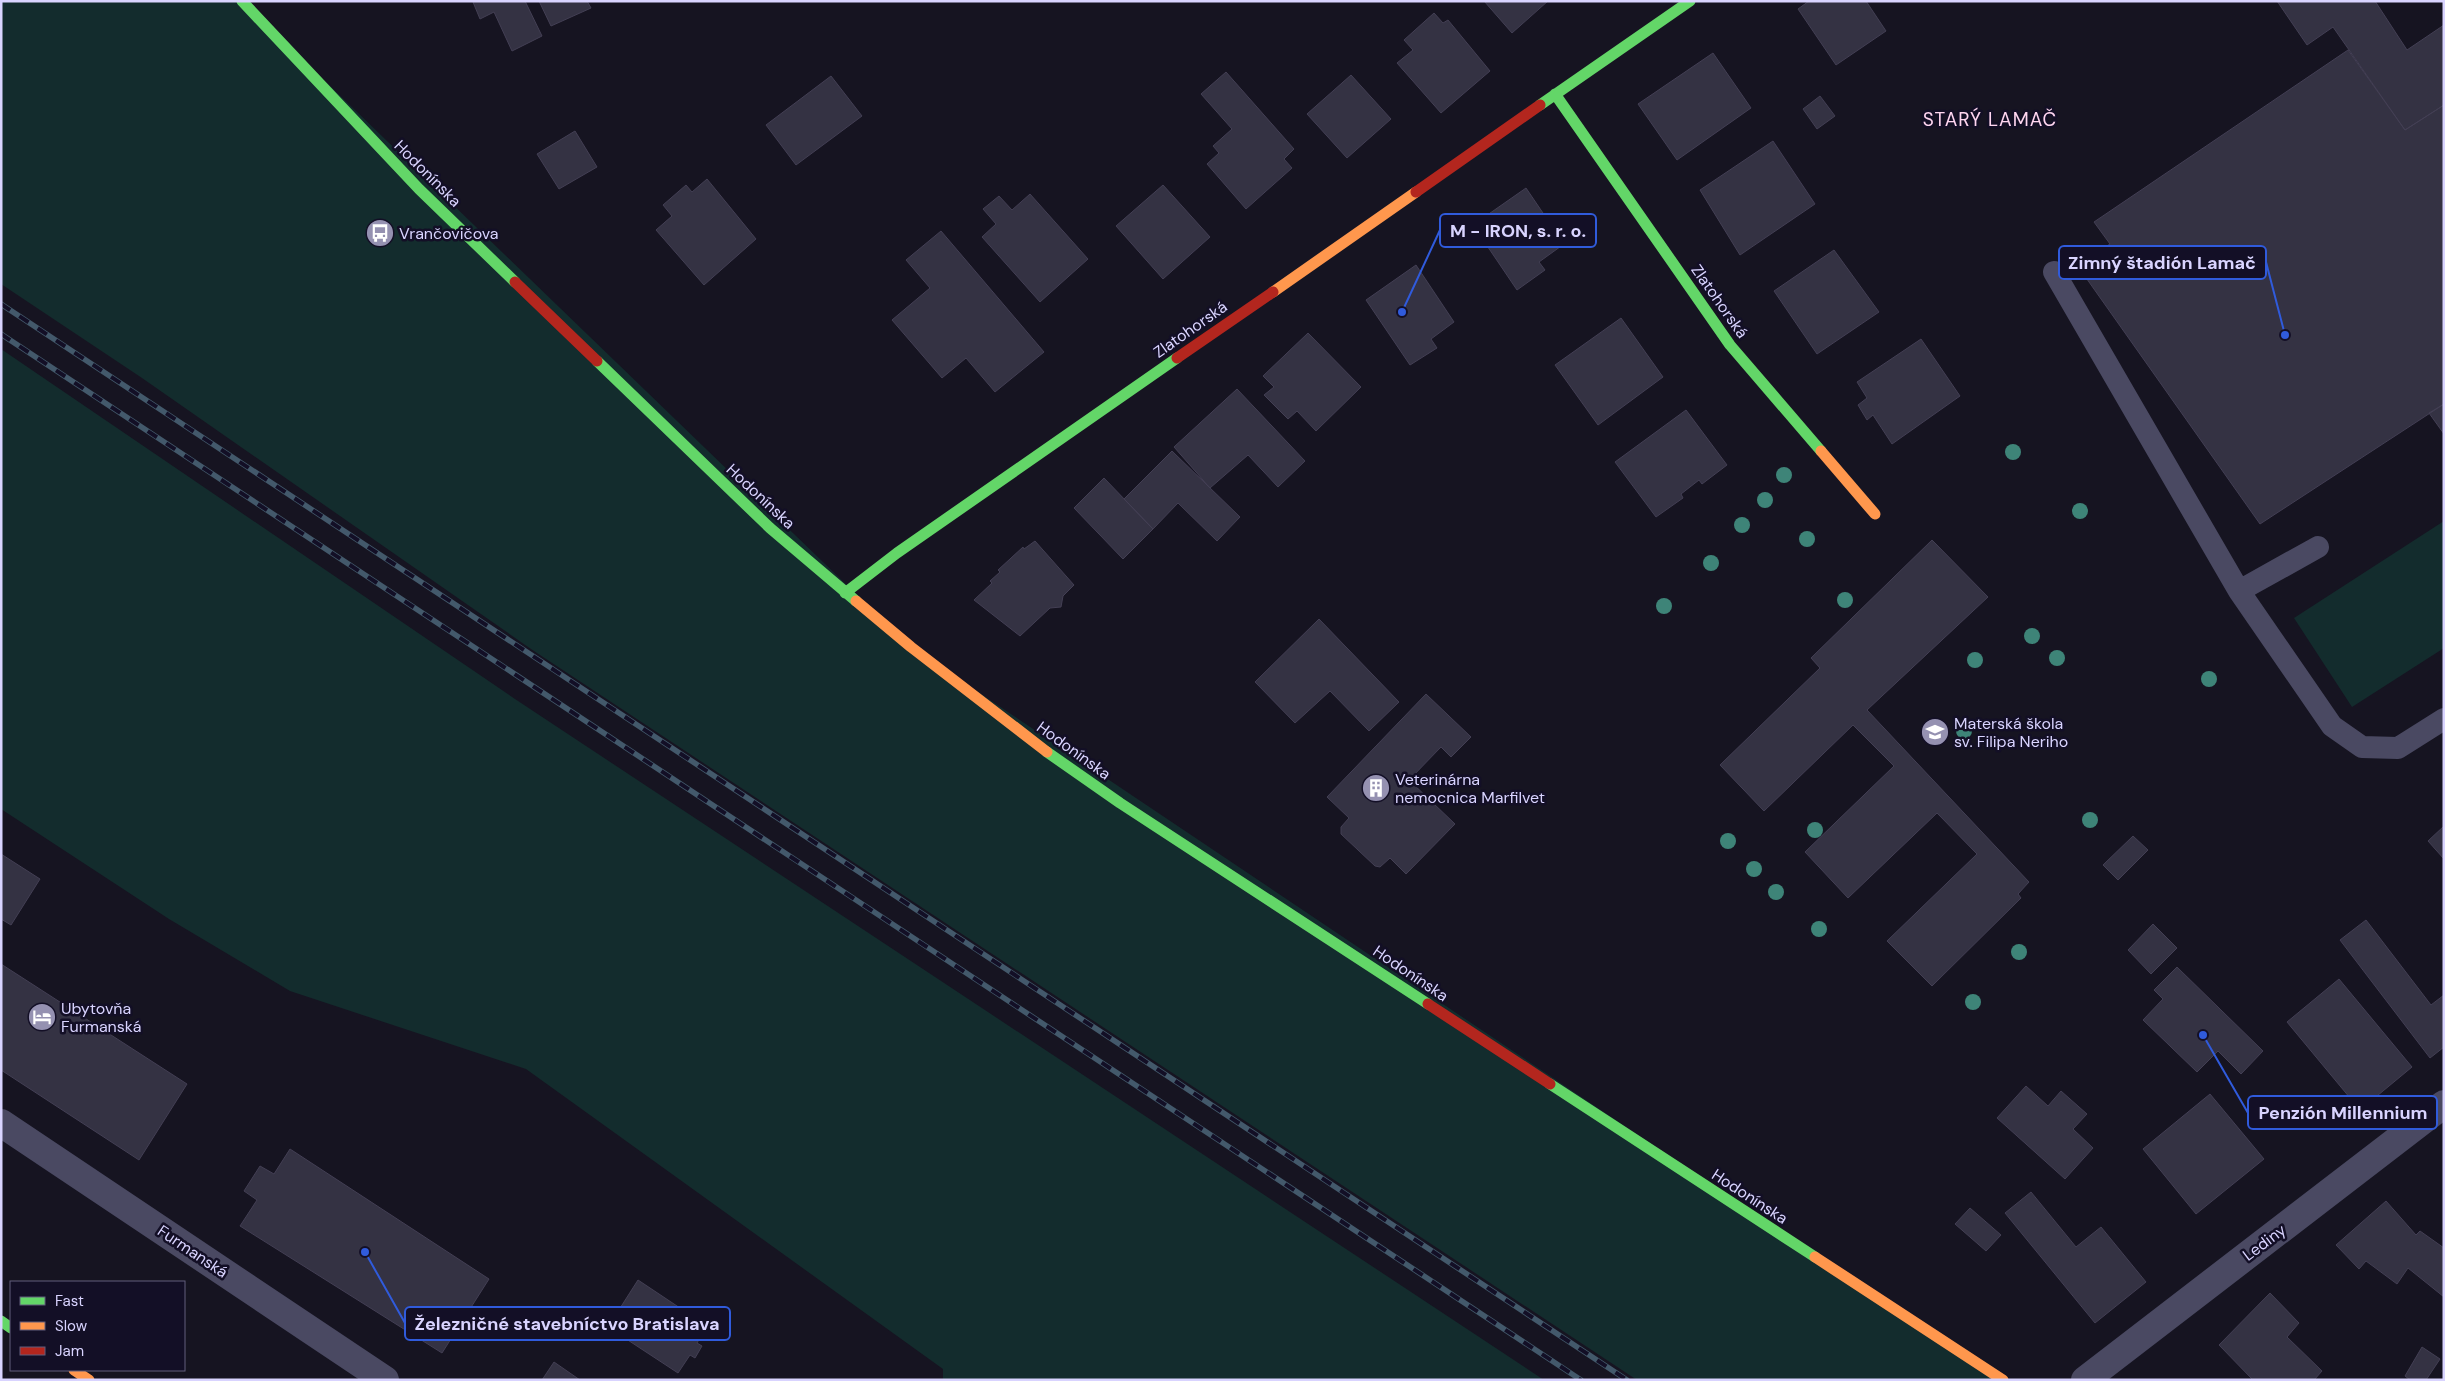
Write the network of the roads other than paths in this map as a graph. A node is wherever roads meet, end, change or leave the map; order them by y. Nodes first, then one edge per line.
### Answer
1 (242, 1) edge
2 (1690, 1) edge
3 (1555, 94) junction
4 (2054, 272) dead end
5 (1875, 514) dead end
6 (2318, 547) dead end
7 (2238, 591) junction
8 (845, 593) junction
9 (2444, 719) edge
10 (2444, 1104) edge
11 (1, 1123) edge
12 (76, 1371) edge
13 (90, 1380) edge
14 (385, 1380) edge
15 (2003, 1380) edge
16 (2085, 1380) edge

1 - 8 main road, Hodonínska
2 - 3 main road, Zlatohorská
3 - 5 main road, Zlatohorská
3 - 8 main road, Zlatohorská
4 - 7 lane
6 - 7 lane
7 - 9 lane
8 - 15 main road, Hodonínska
10 - 16 street, Lediny
11 - 14 street, Furmanská
12 - 13 main road

